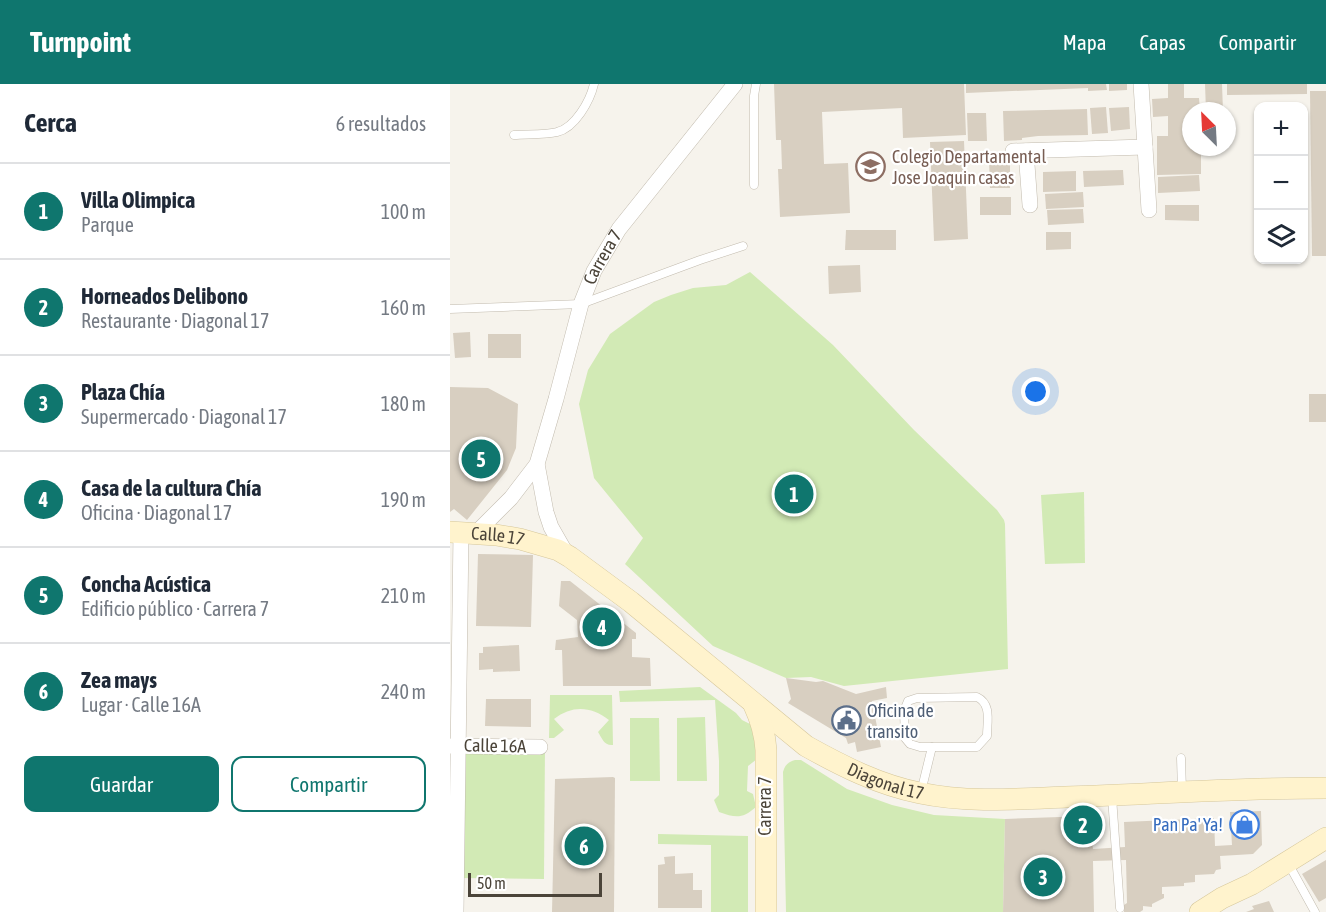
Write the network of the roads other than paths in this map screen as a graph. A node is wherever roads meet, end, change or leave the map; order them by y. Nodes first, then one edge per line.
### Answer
1 (594, 84) edge
2 (735, 84) edge
3 (756, 84) edge
4 (1141, 84) edge
5 (514, 135) dead end
6 (1145, 147) junction
7 (754, 185) dead end
8 (1030, 204) dead end
9 (1149, 210) dead end
10 (743, 246) dead end
11 (581, 304) junction
12 (450, 309) edge
13 (537, 464) junction
14 (462, 532) edge
15 (554, 547) junction
16 (753, 702) junction
17 (454, 746) edge
18 (806, 746) junction
19 (540, 747) dead end
20 (932, 747) junction
21 (1181, 758) dead end
22 (1300, 788) junction
23 (1326, 788) edge
24 (1182, 793) junction
25 (921, 794) junction
26 (1112, 795) junction
27 (1326, 799) edge
28 (1326, 825) edge
29 (1326, 838) edge
30 (1287, 862) junction
31 (1252, 884) junction
32 (1120, 908) dead end
33 (456, 912) edge
34 (766, 912) edge
35 (775, 912) edge
36 (1200, 912) edge
37 (1315, 912) edge

1 - 5 lane
2 - 11 street, Carrera 7
3 - 7 lane
4 - 6 street
6 - 8 street
6 - 9 street
10 - 11 lane
11 - 12 lane
11 - 13 street, Carrera 7
13 - 14 street, Carrera 7
13 - 15 street, Carrera 7
14 - 15 main road, Calle 17
14 - 17 street
15 - 16 main road, Diagonal 17
16 - 18 main road, Diagonal 17
16 - 34 main road, Carrera 7
17 - 19 street, Calle 16A
17 - 33 street
18 - 25 main road, Diagonal 17
18 - 35 main road, Carrera 7
20 - 20 lane
20 - 25 lane
21 - 24 lane
22 - 23 main road, Diagonal 17
22 - 24 main road, Diagonal 17
22 - 27 main road
24 - 26 main road, Diagonal 17
25 - 26 main road, Diagonal 17
26 - 32 lane
28 - 31 main road
29 - 30 main road
30 - 31 main road
30 - 37 lane
31 - 36 main road

